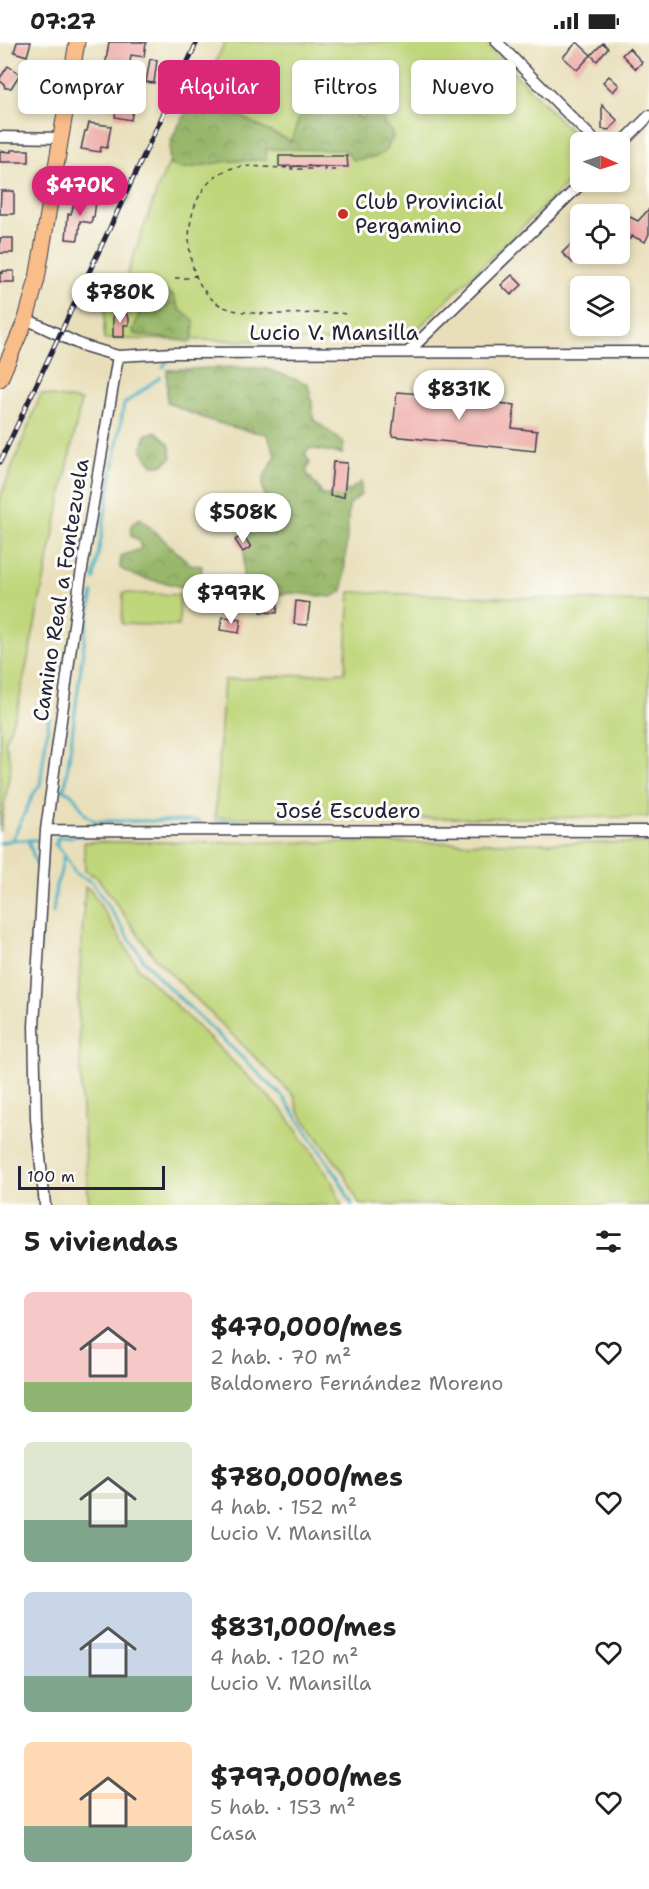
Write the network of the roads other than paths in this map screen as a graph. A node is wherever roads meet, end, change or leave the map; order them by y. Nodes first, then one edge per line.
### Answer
1 (77, 42) edge
2 (496, 42) edge
3 (649, 116) edge
4 (586, 132) edge
5 (630, 135) edge
6 (0, 137) edge
7 (62, 138) junction
8 (573, 192) edge
9 (26, 319) junction
10 (649, 343) edge
11 (408, 352) junction
12 (644, 352) edge
13 (118, 356) junction
14 (3, 373) edge
15 (46, 830) junction
16 (649, 831) edge
17 (45, 1205) edge

1 - 7 main road
2 - 4 street
3 - 5 street
6 - 7 street
7 - 9 main road
8 - 11 street
9 - 13 street, Lucio V. Mansilla
9 - 14 main road
10 - 12 street
11 - 12 street, Lucio V. Mansilla
11 - 13 street, Lucio V. Mansilla
13 - 15 street, Camino Real a Fontezuela
15 - 16 street, José Escudero
15 - 17 street, Camino Real a Fontezuela

